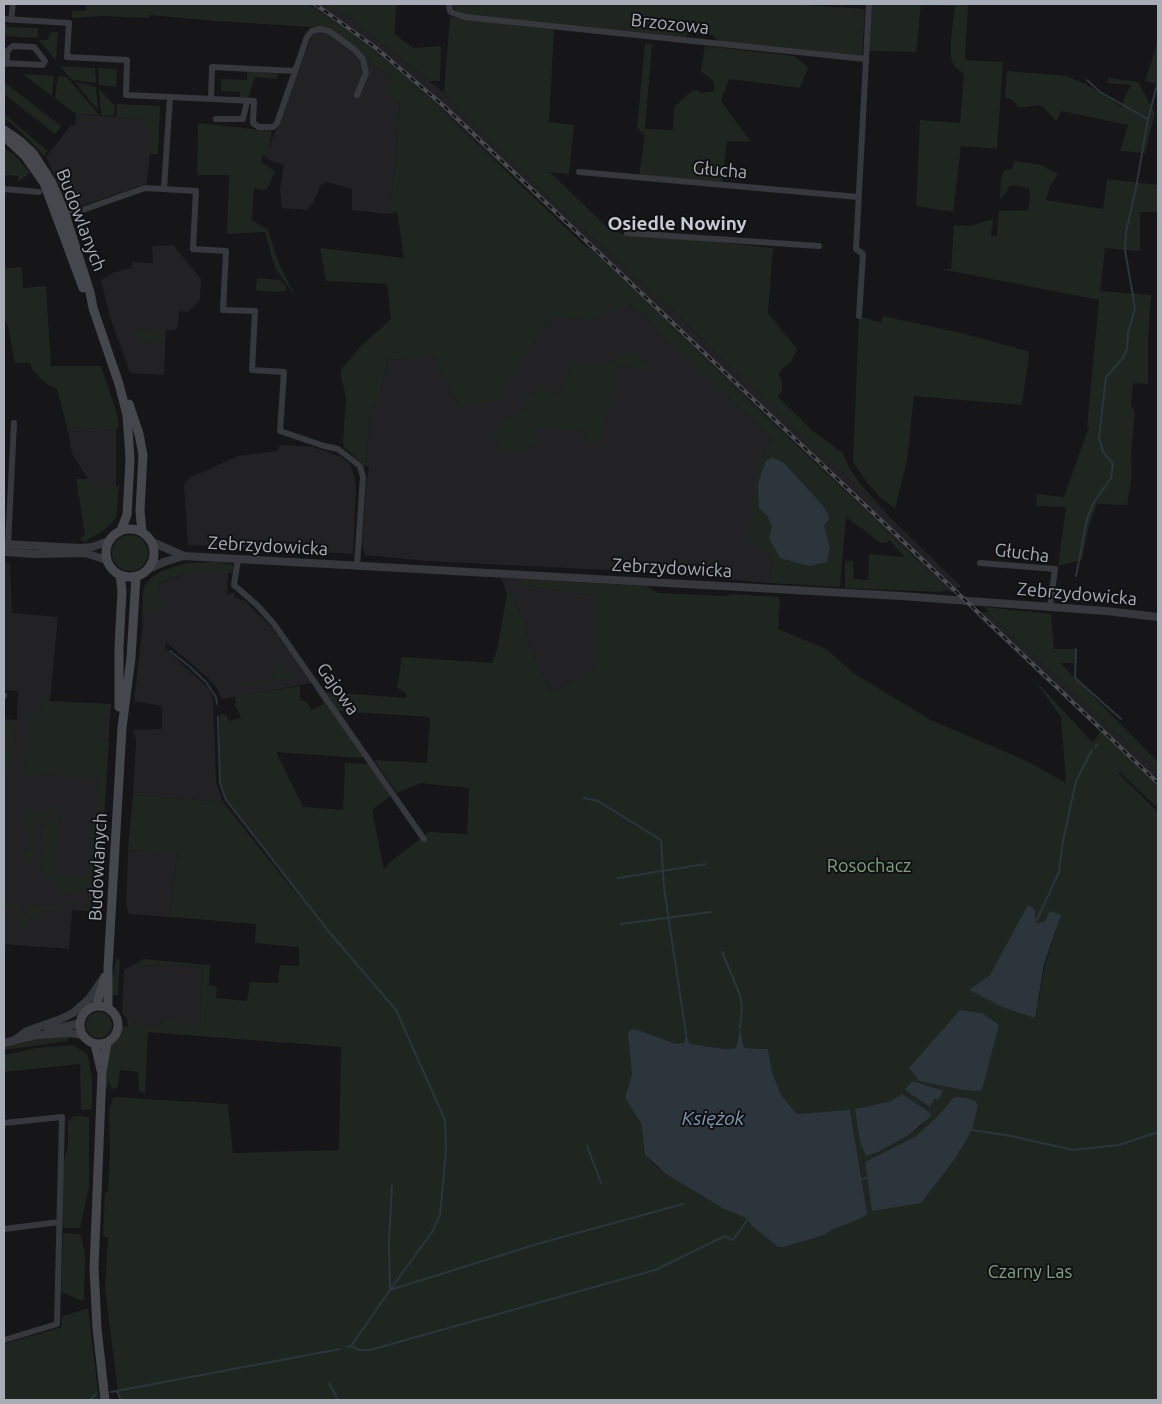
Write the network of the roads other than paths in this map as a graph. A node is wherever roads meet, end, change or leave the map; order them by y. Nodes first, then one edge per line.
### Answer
1 (13, 4) edge
2 (449, 4) edge
3 (869, 4) edge
4 (4, 19) edge
5 (11, 20) junction
6 (865, 59) junction
7 (5, 64) edge
8 (295, 71) junction
9 (357, 95) dead end
10 (170, 97) junction
11 (211, 99) junction
12 (247, 101) junction
13 (216, 118) dead end
14 (4, 130) edge
15 (4, 136) edge
16 (579, 172) dead end
17 (4, 188) edge
18 (164, 190) junction
19 (39, 192) dead end
20 (858, 197) junction
21 (61, 215) junction
22 (627, 233) dead end
23 (819, 246) dead end
24 (859, 316) dead end
25 (119, 384) junction
26 (14, 423) dead end
27 (121, 530) junction
28 (142, 532) junction
29 (109, 541) junction
30 (152, 542) junction
31 (6, 544) edge
32 (4, 552) edge
33 (184, 556) junction
34 (238, 559) junction
35 (107, 560) junction
36 (980, 563) dead end
37 (357, 566) junction
38 (148, 568) junction
39 (120, 575) junction
40 (136, 576) junction
41 (1050, 607) junction
42 (1158, 617) edge
43 (122, 728) junction
44 (424, 839) dead end
45 (106, 972) junction
46 (96, 1006) junction
47 (108, 1008) junction
48 (80, 1023) junction
49 (82, 1035) junction
50 (37, 1036) junction
51 (13, 1041) junction
52 (4, 1043) edge
53 (107, 1043) junction
54 (94, 1044) junction
55 (102, 1072) junction
56 (4, 1123) edge
57 (59, 1222) junction
58 (4, 1229) edge
59 (4, 1340) edge
60 (105, 1400) edge

1 - 5 street
2 - 6 street, Brzozowa
3 - 6 street
4 - 5 street
5 - 10 street
6 - 20 street
7 - 7 street
8 - 9 street
8 - 11 street
8 - 12 street
10 - 11 street
10 - 18 street
11 - 12 street
12 - 13 street
14 - 21 main road, Budowlanych
15 - 21 main road, Budowlanych
16 - 20 street, Głucha
17 - 19 street
18 - 21 street
18 - 37 street
20 - 24 street
21 - 25 main road, Budowlanych
22 - 23 street
25 - 27 main road, Budowlanych
25 - 28 main road, Budowlanych
26 - 31 street
27 - 28 main road
27 - 29 main road
28 - 30 main road
29 - 31 street
29 - 35 main road
30 - 33 street, Zebrzydowicka
30 - 38 main road
32 - 35 street
33 - 34 street, Zebrzydowicka
33 - 38 street, Zebrzydowicka
34 - 37 street, Zebrzydowicka
34 - 44 street, Gajowa
35 - 39 main road
36 - 41 street, Głucha
37 - 41 street, Zebrzydowicka
38 - 40 main road
39 - 40 main road
39 - 43 main road, Budowlanych
40 - 43 main road, Budowlanych
41 - 42 street, Zebrzydowicka
43 - 45 main road, Budowlanych
45 - 46 main road
45 - 47 main road, Budowlanych
45 - 51 street
46 - 47 main road
46 - 48 main road
47 - 53 main road
48 - 49 main road
48 - 50 street
49 - 50 street
49 - 54 main road
50 - 51 street
51 - 52 street
53 - 54 main road
53 - 55 main road
54 - 55 main road
55 - 60 main road
56 - 57 street
57 - 58 street
57 - 59 street

